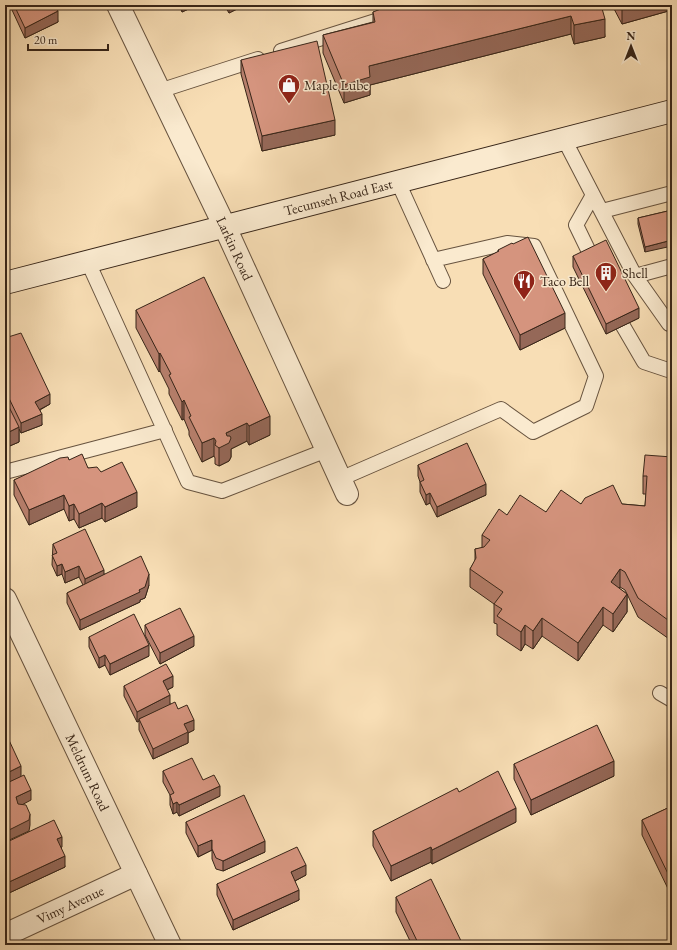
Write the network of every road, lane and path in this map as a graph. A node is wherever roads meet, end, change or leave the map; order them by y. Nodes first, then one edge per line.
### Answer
1 (118, 5) edge
2 (426, 5) edge
3 (159, 91) junction
4 (672, 111) edge
5 (564, 139) junction
6 (398, 182) junction
7 (672, 193) edge
8 (593, 195) junction
9 (602, 211) junction
10 (225, 226) junction
11 (592, 258) edge
12 (433, 260) junction
13 (88, 262) junction
14 (672, 266) edge
15 (635, 276) junction
16 (443, 281) dead end
17 (5, 283) edge
18 (672, 324) edge
19 (623, 326) edge
20 (672, 368) edge
21 (165, 430) junction
22 (327, 450) junction
23 (5, 472) edge
24 (344, 487) joint
25 (5, 599) edge
26 (136, 874) junction
27 (5, 934) edge
28 (170, 945) edge

1 - 3 street, Larkin Road
2 - 3 lane
3 - 10 street, Larkin Road
4 - 5 street, Tecumseh Road East
5 - 6 street, Tecumseh Road East
5 - 8 lane
6 - 10 street, Tecumseh Road East
6 - 12 lane
7 - 9 lane
8 - 9 lane
8 - 11 lane
9 - 15 lane
10 - 13 street, Tecumseh Road East
10 - 22 street, Larkin Road
12 - 16 lane
12 - 24 lane
13 - 17 street, Tecumseh Road East
13 - 21 lane
14 - 15 lane
15 - 18 lane
19 - 20 lane
21 - 22 lane
21 - 23 lane
22 - 24 street, Larkin Road
25 - 26 street, Meldrum Road
26 - 27 street, Vimy Avenue
26 - 28 street, Meldrum Road

